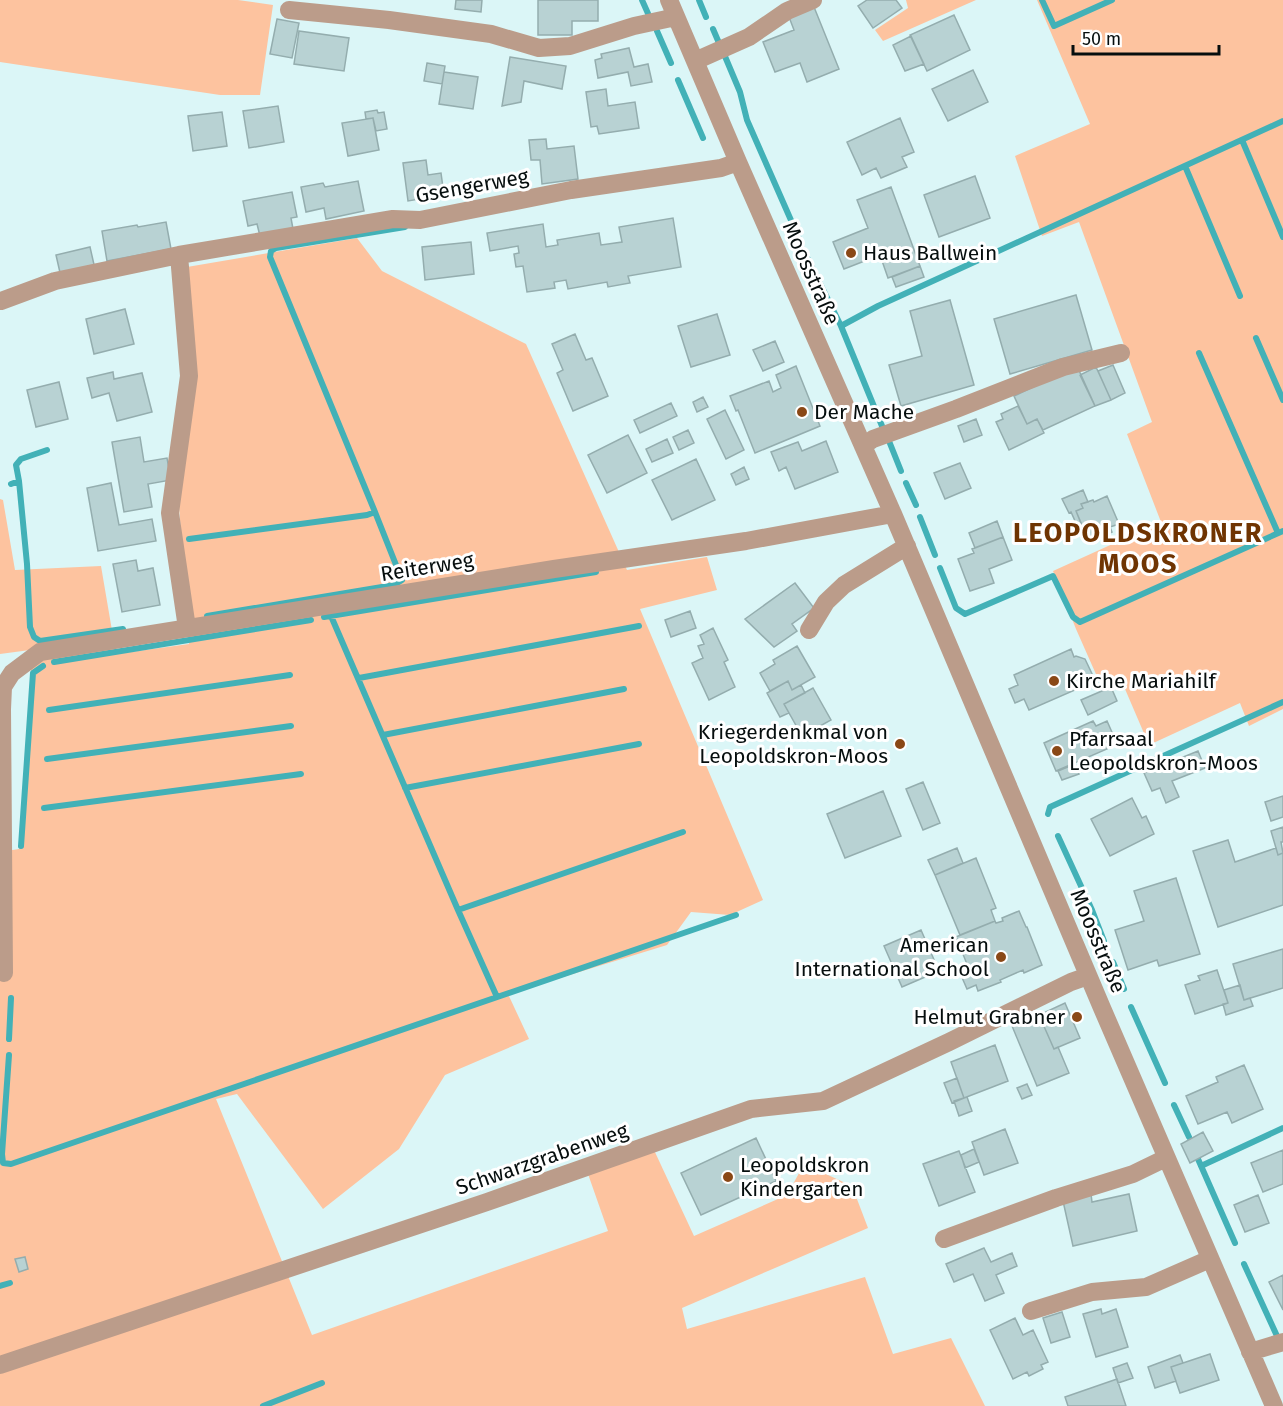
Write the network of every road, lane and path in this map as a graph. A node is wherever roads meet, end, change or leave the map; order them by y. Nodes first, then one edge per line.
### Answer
1 (813, 0) edge
2 (672, 8) edge
3 (289, 10) dead end
4 (695, 61) junction
5 (738, 162) junction
6 (179, 255) junction
7 (1, 301) edge
8 (1121, 353) dead end
9 (863, 446) junction
10 (893, 514) junction
11 (907, 546) junction
12 (187, 628) junction
13 (809, 630) dead end
14 (1, 709) edge
15 (4, 973) dead end
16 (1088, 976) junction
17 (1166, 1158) junction
18 (944, 1239) dead end
19 (1210, 1259) junction
20 (1031, 1311) dead end
21 (1283, 1342) edge
22 (1250, 1352) junction
23 (0, 1365) edge
24 (1273, 1406) edge

1 - 4 street
2 - 3 street, Moosstraße
2 - 4 street, Moosstraße
4 - 5 street, Moosstraße
5 - 6 street, Gsengerweg
5 - 9 street, Moosstraße
6 - 7 street, Gsengerweg
6 - 12 street
8 - 9 street
9 - 10 street, Moosstraße
10 - 11 street, Moosstraße
10 - 12 street, Reiterweg
11 - 13 street
11 - 16 street, Moosstraße
12 - 14 street, Reiterweg
14 - 15 street, Reiterweg
16 - 17 street, Moosstraße
16 - 23 street, Schwarzgrabenweg
17 - 18 street
17 - 19 street, Moosstraße
19 - 20 street
19 - 22 street, Moosstraße
21 - 22 street
22 - 24 street, Moosstraße

